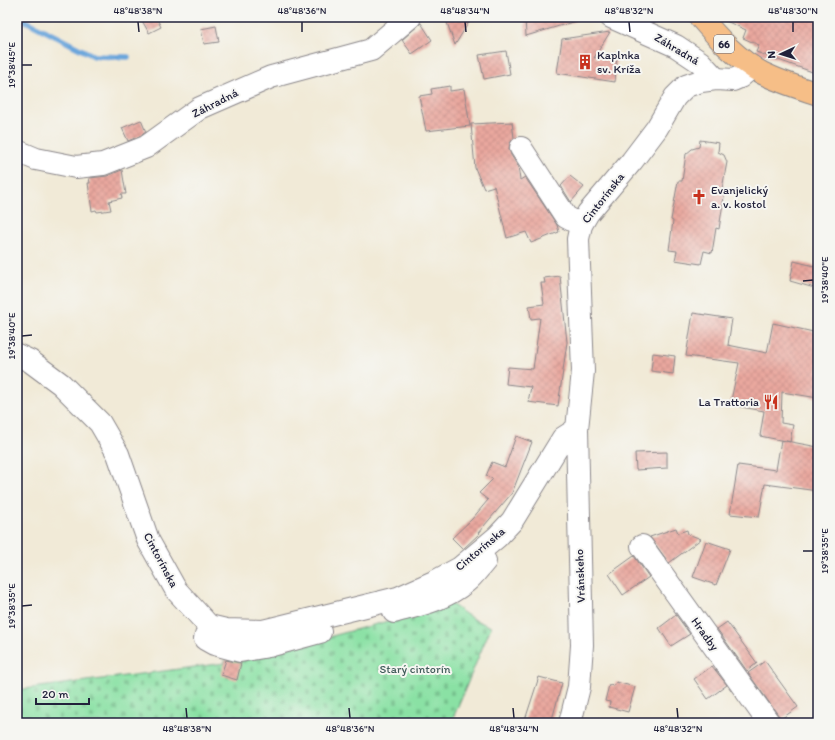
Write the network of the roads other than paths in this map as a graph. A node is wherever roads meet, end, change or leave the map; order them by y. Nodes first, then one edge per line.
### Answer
1 (410, 17) edge
2 (611, 17) edge
3 (700, 17) edge
4 (752, 67) junction
5 (716, 79) junction
6 (818, 94) edge
7 (521, 148) dead end
8 (17, 151) edge
9 (581, 225) junction
10 (17, 355) edge
11 (576, 429) junction
12 (642, 546) dead end
13 (570, 723) edge
14 (769, 723) edge

1 - 8 street, Záhradná
2 - 5 street, Záhradná
3 - 4 main road, 66
4 - 5 street, Cintorínska
4 - 6 main road, 66
5 - 9 street, Cintorínska
7 - 9 street
9 - 11 street, Cintorínska
10 - 11 street, Cintorínska
11 - 13 street, Vránskeho
12 - 14 street, Hradby

